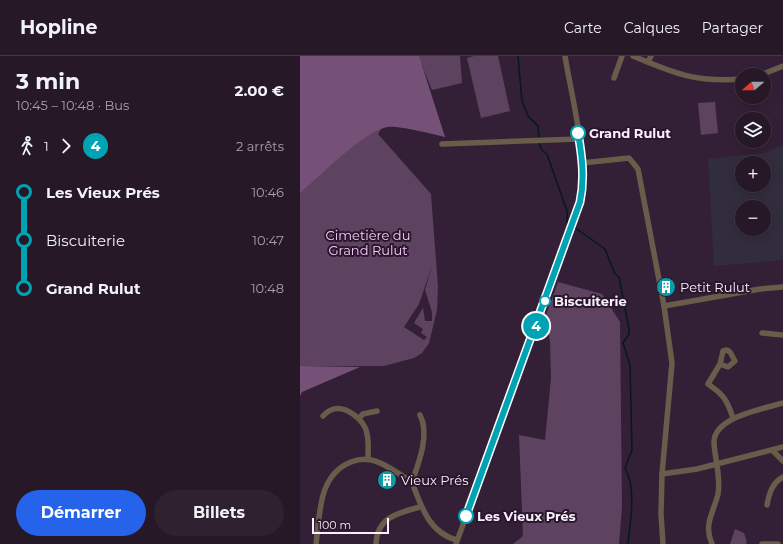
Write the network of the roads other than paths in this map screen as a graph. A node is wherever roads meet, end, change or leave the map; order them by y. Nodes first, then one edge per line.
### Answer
1 (622, 56) edge
2 (632, 56) edge
3 (651, 56) edge
4 (567, 57) edge
5 (648, 62) junction
6 (783, 66) edge
7 (771, 71) edge
8 (614, 78) dead end
9 (735, 80) edge
10 (579, 139) junction
11 (442, 144) dead end
12 (582, 163) junction
13 (783, 288) edge
14 (664, 306) junction
15 (762, 333) dead end
16 (783, 335) edge
17 (720, 364) dead end
18 (783, 403) edge
19 (377, 411) dead end
20 (420, 415) dead end
21 (323, 416) dead end
22 (359, 418) junction
23 (733, 418) junction
24 (783, 447) edge
25 (772, 450) junction
26 (368, 460) junction
27 (783, 461) edge
28 (718, 464) junction
29 (662, 474) junction
30 (783, 478) edge
31 (412, 482) junction
32 (767, 505) dead end
33 (420, 507) junction
34 (456, 542) edge
35 (316, 544) edge
36 (376, 544) edge
37 (663, 544) edge
38 (712, 544) edge
39 (762, 544) edge
40 (778, 544) edge

1 - 8 street
2 - 5 street
3 - 5 street
4 - 10 street
5 - 9 street
6 - 7 street
10 - 11 street
10 - 12 street
12 - 14 street
12 - 34 street
13 - 14 street
14 - 29 street
15 - 16 street
17 - 23 street
18 - 23 street
19 - 22 street
20 - 31 street
21 - 22 street
22 - 26 street
23 - 28 street
24 - 25 street
25 - 27 street
25 - 28 street
26 - 31 street
26 - 35 street
28 - 29 street
28 - 38 street
29 - 37 street
30 - 32 street
31 - 33 street
33 - 34 street
33 - 36 street
39 - 40 street

